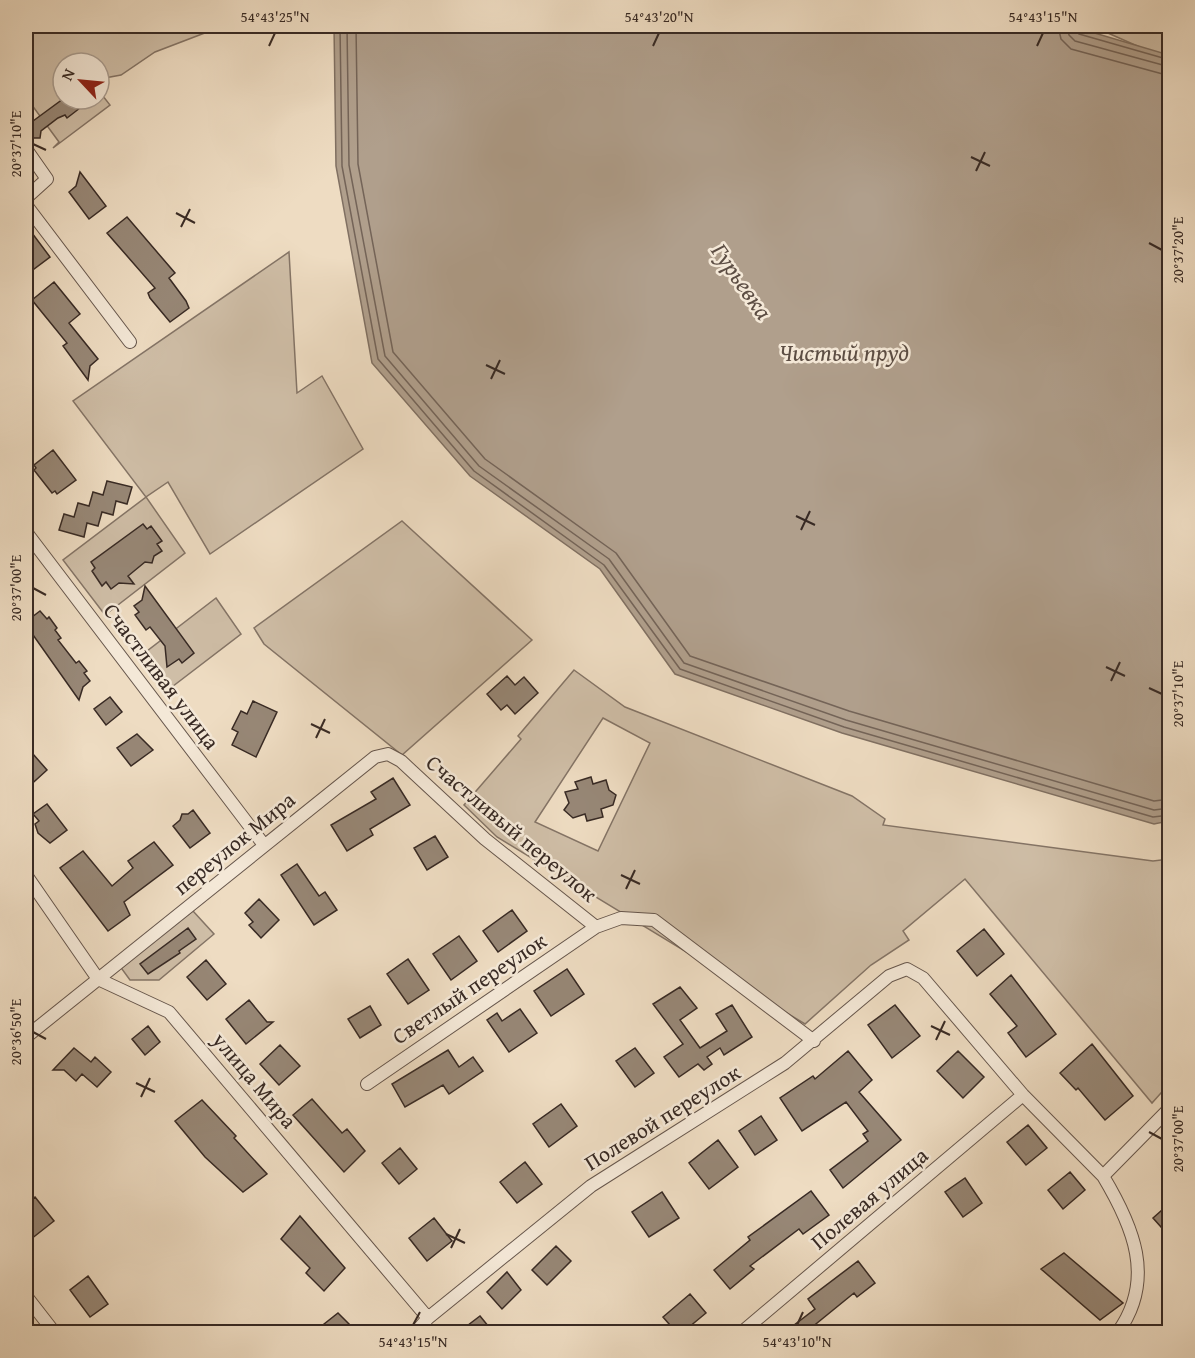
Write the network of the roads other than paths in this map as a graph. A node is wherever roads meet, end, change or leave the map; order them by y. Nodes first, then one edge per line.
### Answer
1 (26, 149) edge
2 (26, 198) edge
3 (26, 205) edge
4 (130, 342) dead end
5 (26, 532) edge
6 (400, 761) joint
7 (264, 845) junction
8 (26, 874) edge
9 (596, 927) junction
10 (98, 980) junction
11 (26, 1037) edge
12 (814, 1041) junction
13 (367, 1084) dead end
14 (1023, 1095) junction
15 (1170, 1108) edge
16 (1103, 1176) junction
17 (26, 1296) edge
18 (428, 1318) junction
19 (54, 1332) edge
20 (416, 1332) edge
21 (742, 1332) edge
22 (1118, 1332) edge

1 - 2 street
3 - 4 street
5 - 7 street, Счастливая улица
6 - 7 street, переулок Мира
6 - 9 street, Счастливый переулок
7 - 10 street, переулок Мира
8 - 10 street
9 - 12 street, Светлый переулок
9 - 13 street, Светлый переулок
10 - 11 street, переулок Мира
10 - 18 street, улица Мира
12 - 14 street, Полевой переулок
12 - 18 street, Полевой переулок
14 - 16 street
14 - 21 street, Полевая улица
15 - 16 street
16 - 22 street
17 - 19 street
18 - 20 street

